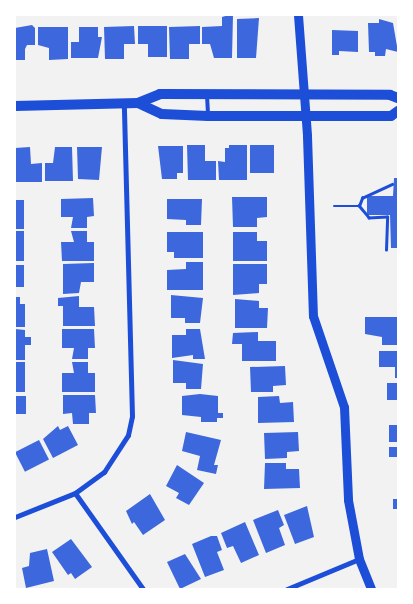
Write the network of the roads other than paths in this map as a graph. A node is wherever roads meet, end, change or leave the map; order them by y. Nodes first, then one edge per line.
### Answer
1 (298, 15) edge
2 (207, 93) junction
3 (304, 94) junction
4 (398, 98) edge
5 (138, 103) junction
6 (124, 104) junction
7 (15, 106) edge
8 (398, 111) edge
9 (208, 116) junction
10 (305, 116) junction
11 (75, 493) junction
12 (15, 517) edge
13 (359, 559) junction
14 (143, 589) edge
15 (287, 589) edge
16 (371, 589) edge

1 - 3 street
2 - 3 main road
2 - 5 main road
2 - 9 lane
3 - 4 main road
3 - 10 street
5 - 6 main road
5 - 9 main road
6 - 7 main road
6 - 11 street
8 - 10 main road
9 - 10 main road
10 - 13 street
11 - 12 street
11 - 14 street
13 - 15 street
13 - 16 street

